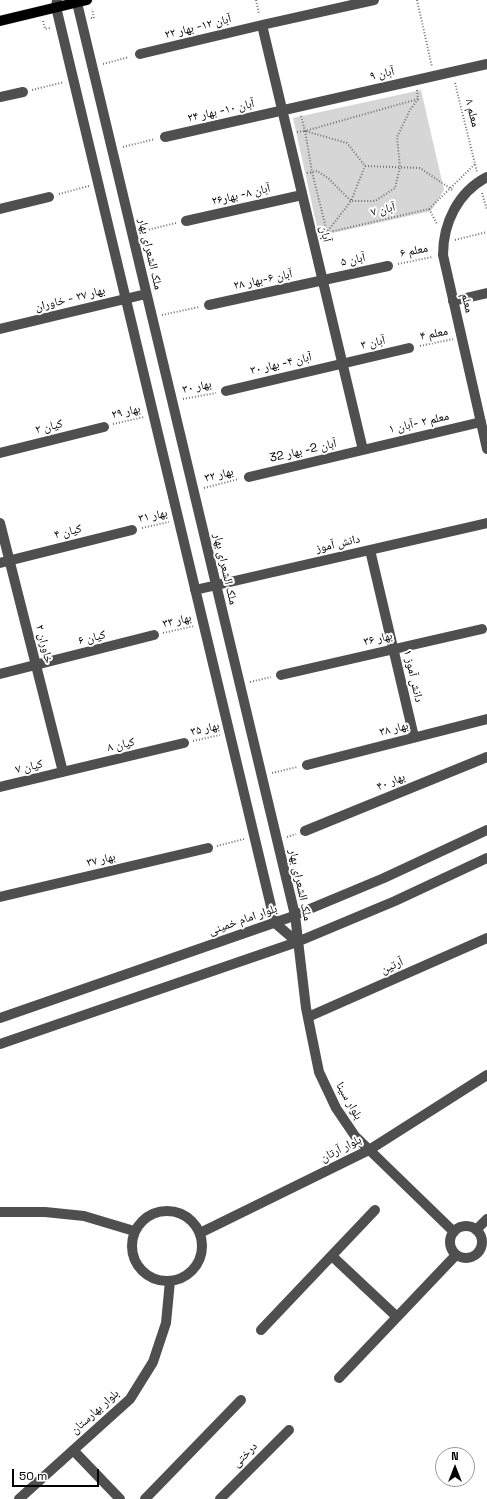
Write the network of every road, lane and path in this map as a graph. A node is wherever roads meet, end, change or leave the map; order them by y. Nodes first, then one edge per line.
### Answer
1 (87, 0) edge
2 (256, 0) edge
3 (374, 0) edge
4 (417, 0) edge
5 (75, 1) edge
6 (57, 4) edge
7 (0, 21) edge
8 (262, 25) junction
9 (140, 54) joint
10 (487, 64) edge
11 (92, 67) junction
12 (452, 72) junction
13 (434, 76) junction
14 (73, 80) junction
15 (415, 80) junction
16 (23, 92) joint
17 (0, 97) edge
18 (418, 99) junction
19 (299, 106) junction
20 (282, 110) junction
21 (305, 131) junction
22 (288, 134) junction
23 (165, 137) joint
24 (112, 150) junction
25 (475, 164) junction
26 (365, 166) junction
27 (400, 167) junction
28 (312, 172) junction
29 (298, 174) junction
30 (483, 179) edge
31 (98, 184) junction
32 (450, 188) junction
33 (302, 195) junction
34 (49, 196) joint
35 (463, 197) junction
36 (351, 201) junction
37 (0, 208) edge
38 (429, 209) junction
39 (487, 210) edge
40 (186, 221) joint
41 (327, 232) junction
42 (487, 232) edge
43 (132, 233) junction
44 (312, 236) junction
45 (444, 239) junction
46 (444, 255) junction
47 (388, 266) joint
48 (323, 280) junction
49 (487, 293) edge
50 (146, 294) junction
51 (126, 299) junction
52 (453, 301) junction
53 (209, 305) joint
54 (152, 317) junction
55 (0, 329) edge
56 (462, 337) junction
57 (409, 348) joint
58 (342, 363) junction
59 (226, 391) joint
60 (172, 402) junction
61 (153, 415) junction
62 (481, 422) junction
63 (104, 426) joint
64 (487, 449) edge
65 (363, 450) junction
66 (0, 453) edge
67 (249, 477) joint
68 (193, 491) junction
69 (178, 520) junction
70 (0, 523) edge
71 (487, 523) edge
72 (132, 530) joint
73 (370, 550) junction
74 (5, 562) edge
75 (216, 585) junction
76 (195, 590) junction
77 (203, 624) junction
78 (482, 629) dead end
79 (154, 635) joint
80 (394, 649) junction
81 (36, 665) junction
82 (0, 674) edge
83 (281, 675) joint
84 (239, 684) junction
85 (487, 719) edge
86 (229, 733) junction
87 (414, 737) junction
88 (184, 743) joint
89 (487, 757) edge
90 (307, 765) joint
91 (63, 772) junction
92 (261, 776) junction
93 (0, 787) edge
94 (487, 830) edge
95 (305, 831) joint
96 (254, 837) junction
97 (277, 841) junction
98 (208, 848) joint
99 (487, 858) edge
100 (0, 897) edge
101 (295, 915) junction
102 (275, 923) junction
103 (487, 938) edge
104 (297, 942) junction
105 (308, 1017) junction
106 (0, 1018) edge
107 (0, 1044) edge
108 (487, 1075) edge
109 (369, 1150) junction
110 (375, 1210) dead end
111 (0, 1212) edge
112 (487, 1219) edge
113 (476, 1230) junction
114 (134, 1231) junction
115 (454, 1232) junction
116 (200, 1233) junction
117 (456, 1255) junction
118 (332, 1256) junction
119 (170, 1281) junction
120 (397, 1317) junction
121 (261, 1330) dead end
122 (340, 1378) dead end
123 (241, 1400) dead end
124 (289, 1430) dead end
125 (73, 1450) junction
126 (19, 1499) edge
127 (120, 1499) edge
128 (145, 1499) edge
129 (220, 1499) edge

1 - 5 main road
2 - 8 path
3 - 8 street, آبان ۱۲- بهار ۲۲
4 - 13 path
5 - 6 main road
5 - 11 street, ملک الشعرای بهار
6 - 7 main road
6 - 14 street
8 - 9 street, آبان ۱۲- بهار ۲۲
8 - 20 street, آبان
9 - 11 path
10 - 12 street, آبان ۹
11 - 24 street, ملک الشعرای بهار
12 - 13 street, آبان ۹
12 - 25 path, معلم ۸
13 - 15 street, آبان ۹
14 - 16 path
14 - 31 street
15 - 18 path
15 - 19 street, آبان ۹
16 - 17 street
18 - 21 path
18 - 27 path
19 - 20 street, آبان ۹
19 - 21 path
20 - 22 street, آبان
20 - 23 street, آبان ۱۰- بهار ۲۴
21 - 22 path
21 - 26 path
21 - 28 path
22 - 29 street, آبان
23 - 24 path
24 - 43 street, ملک الشعرای بهار
25 - 30 path, معلم ۸
25 - 32 path
26 - 27 path
26 - 36 path
27 - 32 path
27 - 36 path
28 - 29 path
28 - 36 path
28 - 41 path
29 - 33 street, آبان
30 - 35 street, معلم
30 - 39 path, معلم ۸
31 - 34 path
31 - 51 street
32 - 35 path
32 - 38 path
33 - 40 street, ۲۶آبان ۸- بهار
33 - 44 street, آبان
34 - 37 street
35 - 45 street, معلم
36 - 41 path
38 - 41 path, آبان ۷
38 - 45 path
40 - 43 path
41 - 44 path, آبان ۷
42 - 45 path
43 - 50 street, ملک الشعرای بهار
44 - 48 street, آبان
45 - 46 street, معلم
46 - 47 path, معلم ۶
46 - 52 street, معلم
47 - 48 street, آبان ۵
48 - 53 street, آبان ۶-بهار ۲۸
48 - 58 street, آبان
49 - 52 street
50 - 51 street, بهار ۲۷ - خاوران
50 - 54 street, ملک الشعرای بهار
51 - 55 street, بهار ۲۷ - خاوران
51 - 61 street
52 - 56 street, معلم
53 - 54 path
54 - 60 street, ملک الشعرای بهار
56 - 57 path, معلم ۴
56 - 62 street, معلم
57 - 58 street, آبان ۳
58 - 59 street, آبان ۴- بهار ۳۰
58 - 65 street, آبان
59 - 60 path, بهار ۳۰
60 - 68 street, ملک الشعرای بهار
61 - 63 path, بهار ۲۹
61 - 69 street
62 - 64 street, معلم
62 - 65 street, معلم ۲ -آبان ۱
63 - 66 street, کیان ۲
65 - 67 street, آبان 2- بهار 32
67 - 68 path, بهار ۳۲
68 - 75 street, ملک الشعرای بهار
69 - 72 path, بهار ۳۱
69 - 76 street
70 - 74 street, خاوران ۲
71 - 73 street, دانش آموز
72 - 74 street, کیان ۴
73 - 75 street, دانش آموز
73 - 80 street, دانش آموز ۱
74 - 81 street, خاوران ۲
75 - 76 street, دانش آموز
75 - 84 street, ملک الشعرای بهار
76 - 77 street
77 - 79 path, بهار ۳۳
77 - 86 street
78 - 80 street, بهار ۳۶
79 - 81 street, کیان ۶
80 - 83 street, بهار ۳۶
80 - 87 street, دانش آموز ۱
81 - 82 street, کیان ۶
81 - 91 street, خاوران ۲
83 - 84 path
84 - 92 street, ملک الشعرای بهار
85 - 87 street, بهار ۳۸
86 - 88 path, بهار ۳۵
86 - 96 street
87 - 90 street, بهار ۳۸
88 - 91 street, کیان ۸
89 - 95 street, بهار ۴۰
90 - 92 path
91 - 93 street, کیان ۷
92 - 97 street, ملک الشعرای بهار
94 - 101 street, بلوار امام خمینی
95 - 97 path
96 - 98 path
96 - 102 street
97 - 101 street, ملک الشعرای بهار
98 - 100 street, بهار ۳۷
99 - 104 street
101 - 102 street, بلوار امام خمینی
101 - 104 street, ملک الشعرای بهار
102 - 104 street, ملک الشعرای بهار
102 - 106 street, بلوار امام خمینی
103 - 105 street, آرتین
104 - 105 street, بلوار سینا
104 - 107 street
105 - 109 street, بلوار سینا
108 - 109 street, بلوار آرتان
109 - 115 street, بلوار سینا
109 - 116 street, بلوار آرتان
110 - 118 street
111 - 114 street
112 - 113 street
113 - 115 street
113 - 117 street
114 - 116 street
114 - 119 street
115 - 117 street
116 - 119 street
117 - 120 street
118 - 120 street
118 - 121 street
119 - 125 street, بلوار بهارستان
120 - 122 street
123 - 128 street
124 - 129 street, درختی
125 - 126 street, بلوار بهارستان
125 - 127 street

